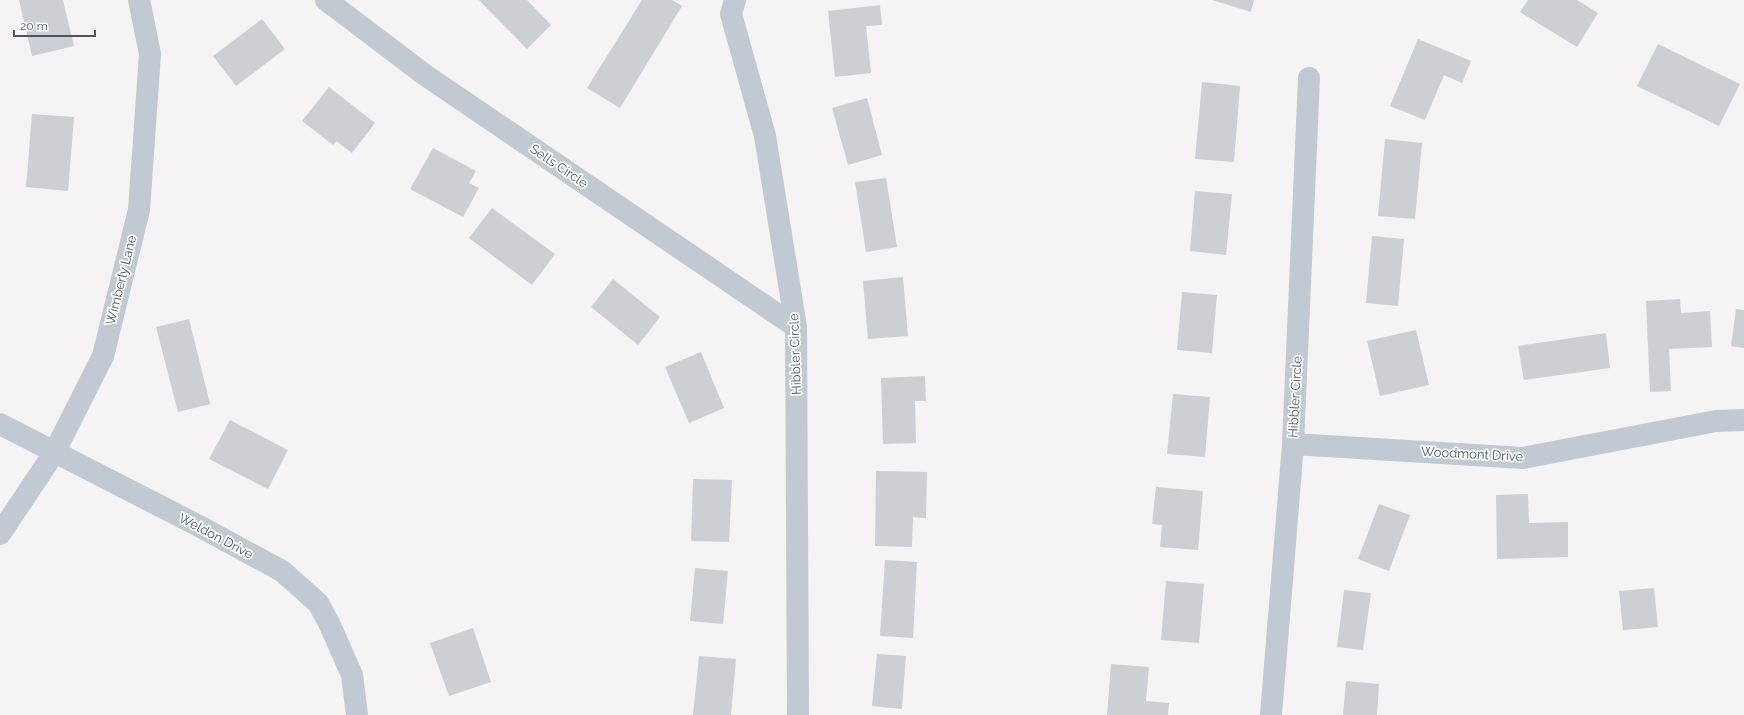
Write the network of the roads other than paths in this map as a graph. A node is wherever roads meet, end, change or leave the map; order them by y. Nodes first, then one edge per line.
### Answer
1 (140, 0) edge
2 (326, 0) edge
3 (735, 0) edge
4 (1309, 78) dead end
5 (796, 327) junction
6 (1744, 420) edge
7 (0, 424) edge
8 (1293, 444) junction
9 (54, 452) junction
10 (0, 534) edge
11 (357, 715) edge
12 (798, 715) edge
13 (1271, 715) edge

1 - 9 street, Wimberly Lane
2 - 5 street, Sells Circle
3 - 5 street, Hibbler Circle
4 - 8 street, Hibbler Circle
5 - 12 street, Hibbler Circle
6 - 8 street, Woodmont Drive
7 - 9 street, Weldon Drive
8 - 13 street, Hibbler Circle
9 - 10 street, Wimberly Lane
9 - 11 street, Weldon Drive

